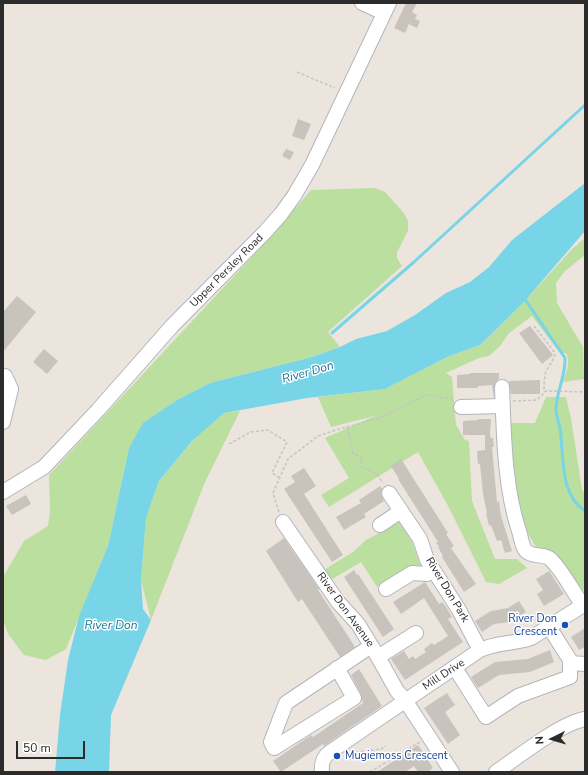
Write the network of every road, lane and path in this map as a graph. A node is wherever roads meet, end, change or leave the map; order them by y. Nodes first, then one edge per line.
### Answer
1 (362, 3) edge
2 (387, 8) edge
3 (297, 72) dead end
4 (346, 93) junction
5 (534, 326) dead end
6 (5, 376) dead end
7 (544, 392) junction
8 (585, 392) edge
9 (503, 396) junction
10 (461, 407) joint
11 (3, 422) edge
12 (347, 427) junction
13 (229, 444) dead end
14 (280, 478) junction
15 (3, 492) edge
16 (390, 493) joint
17 (401, 510) junction
18 (283, 522) joint
19 (380, 525) dead end
20 (433, 570) junction
21 (386, 589) dead end
22 (584, 604) edge
23 (549, 627) junction
24 (416, 633) dead end
25 (480, 650) junction
26 (375, 651) junction
27 (570, 663) junction
28 (585, 664) edge
29 (337, 668) junction
30 (455, 668) junction
31 (404, 700) junction
32 (585, 719) edge
33 (429, 737) junction
34 (386, 746) dead end
35 (349, 753) dead end
36 (513, 768) edge
37 (322, 772) edge
38 (370, 772) edge
39 (452, 772) edge
40 (496, 772) edge

1 - 2 street
2 - 4 street, Upper Persley Road
3 - 4 path
4 - 15 street, Upper Persley Road
5 - 7 path
6 - 11 street
7 - 8 path
7 - 9 path
9 - 10 street
9 - 22 street
10 - 12 path
12 - 14 path
12 - 16 path
13 - 14 path
14 - 18 path
16 - 17 street, River Don Park
17 - 19 street
17 - 20 street, River Don Park
18 - 26 street, River Don Avenue
20 - 21 street
20 - 25 street, River Don Park
22 - 23 street, Mill Drive
23 - 25 street, Mill Drive
23 - 27 street
24 - 26 street
25 - 30 street, Mill Drive
26 - 29 street
26 - 31 street, River Don Avenue
27 - 28 street
27 - 30 street
29 - 29 street
30 - 31 street, Mill Drive
31 - 33 street
31 - 37 street, Mill Drive
32 - 36 street
33 - 38 path
33 - 39 street
34 - 35 path
36 - 40 street

